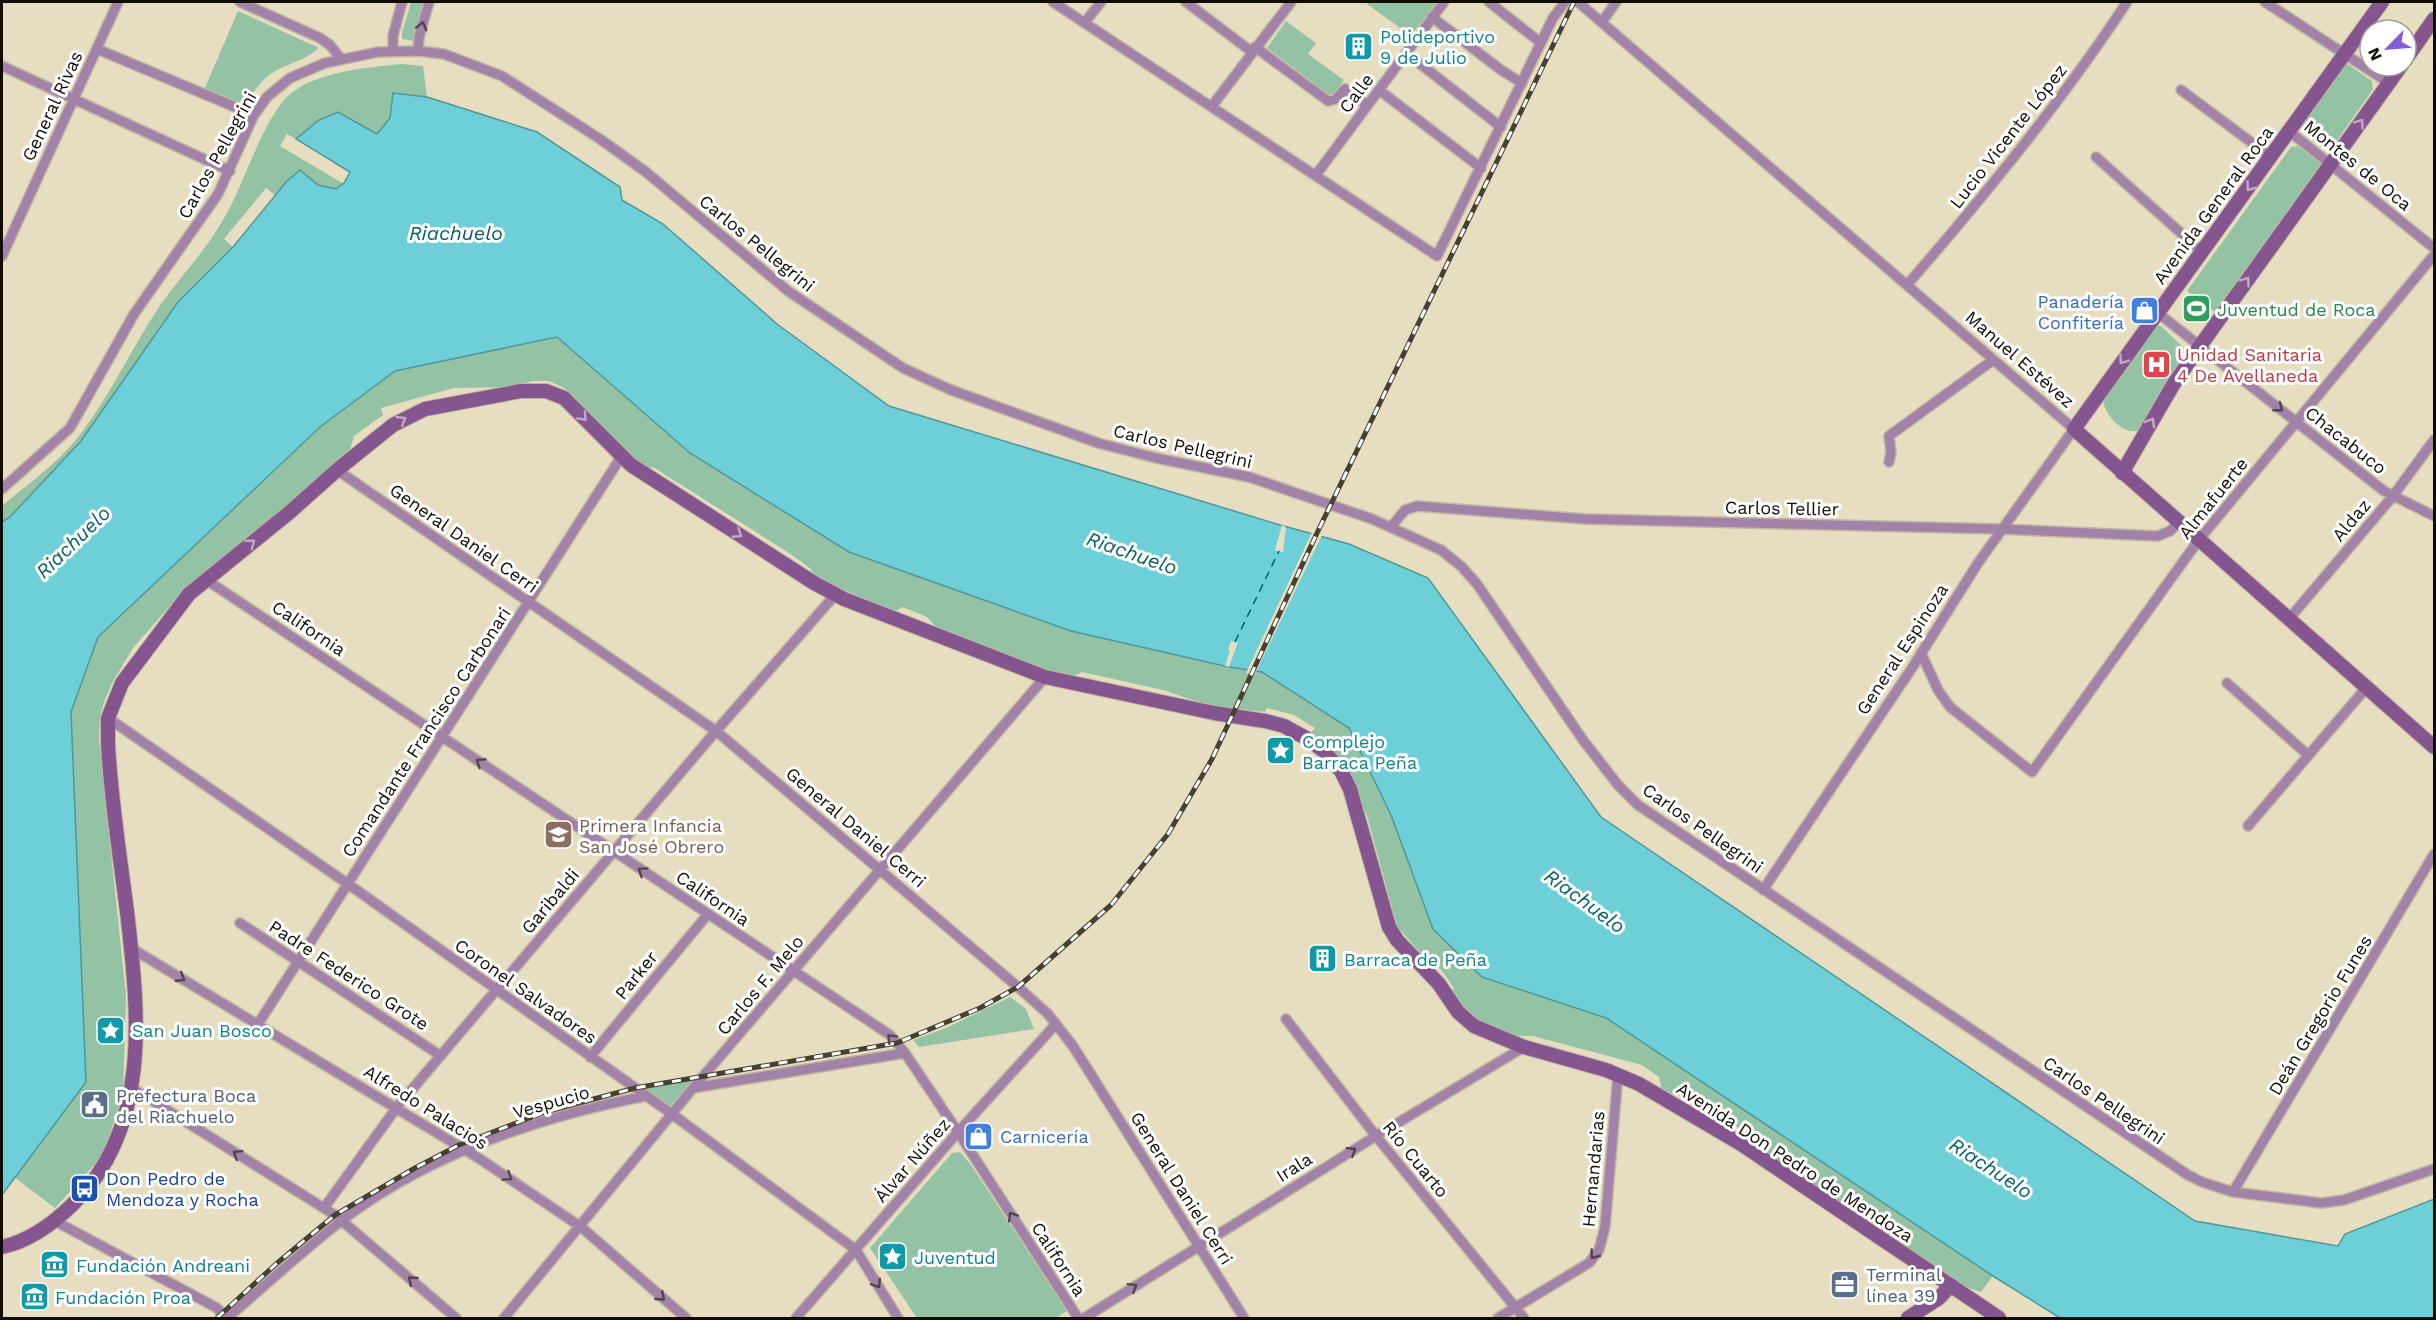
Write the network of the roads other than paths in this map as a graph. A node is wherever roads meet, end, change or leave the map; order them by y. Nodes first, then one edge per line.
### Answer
1 (118, 2) edge
2 (240, 2) edge
3 (402, 2) edge
4 (429, 2) edge
5 (1053, 2) edge
6 (1101, 2) edge
7 (1186, 2) edge
8 (1290, 2) edge
9 (1444, 2) edge
10 (1489, 2) edge
11 (1565, 2) edge
12 (1578, 2) edge
13 (1616, 2) edge
14 (2127, 2) edge
15 (2265, 2) edge
16 (2382, 2) edge
17 (1432, 17) junction
18 (2434, 19) edge
19 (1085, 22) junction
20 (1602, 22) junction
21 (2418, 42) edge
22 (1541, 43) junction
23 (97, 49) junction
24 (393, 50) junction
25 (1254, 50) junction
26 (418, 51) junction
27 (1406, 53) junction
28 (2344, 53) junction
29 (340, 59) junction
30 (2, 66) edge
31 (2393, 78) edge
32 (1522, 83) junction
33 (2389, 83) junction
34 (1379, 90) junction
35 (2181, 90) dead end
36 (73, 98) junction
37 (1367, 105) junction
38 (1212, 106) junction
39 (254, 115) junction
40 (1501, 127) junction
41 (2289, 130) junction
42 (2271, 156) junction
43 (2096, 157) dead end
44 (2331, 163) junction
45 (1481, 168) junction
46 (230, 171) junction
47 (1316, 175) junction
48 (4, 244) edge
49 (2434, 248) edge
50 (2201, 251) junction
51 (2434, 255) edge
52 (2, 256) edge
53 (1907, 285) junction
54 (2158, 313) junction
55 (2200, 346) junction
56 (1993, 360) junction
57 (2295, 422) junction
58 (2074, 429) junction
59 (2434, 440) edge
60 (621, 457) junction
61 (1889, 462) dead end
62 (337, 470) junction
63 (2122, 473) junction
64 (2, 489) edge
65 (2393, 496) junction
66 (2434, 516) edge
67 (2178, 524) junction
68 (1391, 527) junction
69 (2000, 530) junction
70 (2198, 541) junction
71 (205, 579) junction
72 (835, 595) junction
73 (528, 603) junction
74 (2289, 619) junction
75 (1921, 653) junction
76 (1045, 677) junction
77 (2227, 683) dead end
78 (2366, 688) junction
79 (108, 718) junction
80 (716, 731) junction
81 (442, 737) junction
82 (2434, 747) edge
83 (2308, 755) junction
84 (2248, 826) dead end
85 (614, 852) junction
86 (2434, 854) edge
87 (881, 869) junction
88 (348, 884) junction
89 (1763, 890) junction
90 (707, 915) junction
91 (240, 923) dead end
92 (131, 948) junction
93 (299, 962) junction
94 (793, 971) junction
95 (496, 990) junction
96 (1286, 1019) dead end
97 (258, 1024) junction
98 (1056, 1024) junction
99 (1524, 1047) junction
100 (905, 1053) junction
101 (441, 1056) junction
102 (590, 1057) junction
103 (1618, 1074) junction
104 (132, 1088) junction
105 (693, 1088) junction
106 (646, 1096) junction
107 (397, 1107) junction
108 (672, 1114) junction
109 (958, 1132) junction
110 (1376, 1136) junction
111 (465, 1149) junction
112 (2434, 1169) edge
113 (2233, 1192) junction
114 (324, 1208) junction
115 (55, 1221) junction
116 (342, 1221) junction
117 (581, 1227) junction
118 (1198, 1246) junction
119 (2, 1247) edge
120 (856, 1250) junction
121 (1950, 1286) junction
122 (1515, 1308) junction
123 (227, 1318) edge
124 (456, 1318) edge
125 (504, 1318) edge
126 (686, 1318) edge
127 (795, 1318) edge
128 (898, 1318) edge
129 (1078, 1318) edge
130 (1084, 1318) edge
131 (1244, 1318) edge
132 (1498, 1318) edge
133 (1524, 1318) edge
134 (1908, 1318) edge
135 (1999, 1318) edge

1 - 23 street, General Rivas
2 - 29 street
3 - 24 street
26 -> 4 street
5 - 19 street
6 - 19 street
7 - 25 street
8 - 25 street
9 - 17 street, Calle
10 - 22 street
11 - 22 street
12 - 20 street, Manuel Estévez
13 - 20 street
14 - 53 street, Lucio Vicente López
15 - 28 street
16 - 28 main road, Avenida General Roca
17 - 27 street, Calle
17 - 32 street
18 - 21 main road
19 - 38 street
20 - 53 street, Manuel Estévez
22 - 32 street
23 - 36 street, General Rivas
23 - 39 street
24 - 26 street, Carlos Pellegrini
24 - 29 street, Carlos Pellegrini
25 - 37 street
25 - 38 street
26 - 68 street, Carlos Pellegrini
27 - 34 street, Calle
27 - 40 street
28 - 33 street
28 - 41 main road, Avenida General Roca
29 - 39 street, Carlos Pellegrini
30 - 36 street
31 - 33 main road
32 - 40 street
44 -> 33 main road
34 - 37 street, Calle
34 - 45 street
35 - 42 street
36 - 46 street
36 - 48 street, General Rivas
37 - 47 street, Calle
38 - 47 street
39 - 46 street, Carlos Pellegrini
40 - 45 street
41 - 42 main road, Avenida General Roca
41 - 44 street, Montes de Oca
42 -> 50 main road, Avenida General Roca
43 - 50 street
44 - 49 street, Montes de Oca
55 -> 44 main road
45 - 47 street
46 - 64 street, Carlos Pellegrini
48 - 52 street, General Rivas
50 - 54 main road, Avenida General Roca
51 - 57 street, Almafuerte
53 - 56 street, Manuel Estévez
54 - 55 street, Chacabuco
54 -> 58 main road, Avenida General Roca
55 -> 57 street, Chacabuco
63 -> 55 main road
56 - 58 street, Manuel Estévez
56 - 61 street
57 - 65 street, Chacabuco
57 - 70 street, Almafuerte
58 - 63 main road, Manuel Estévez
58 - 69 street, General Espinoza
59 - 65 street, Aldaz
62 -> 60 main road, Avenida Don Pedro de Mendoza
60 -> 72 main road, Avenida Don Pedro de Mendoza
60 - 73 street, Comandante Francisco Carbonari
71 -> 62 main road, Avenida Don Pedro de Mendoza
62 - 73 street, General Daniel Cerri
63 - 67 main road, Manuel Estévez
65 - 66 street, Chacabuco
65 - 74 street, Aldaz
67 - 69 street, Carlos Tellier
67 - 70 main road, Manuel Estévez
68 - 69 street, Carlos Tellier
68 - 89 street, Carlos Pellegrini
69 - 75 street, General Espinoza
70 - 74 main road, Manuel Estévez
70 - 75 street, Almafuerte
71 - 79 main road, Avenida Don Pedro de Mendoza
71 - 81 street, California
72 - 76 main road, Avenida Don Pedro de Mendoza
72 - 80 street, Garibaldi
73 - 80 street, General Daniel Cerri
73 - 81 street, Comandante Francisco Carbonari
74 - 78 main road, Manuel Estévez
75 - 89 street, General Espinoza
76 - 87 street, Carlos F. Melo
76 - 99 main road, Avenida Don Pedro de Mendoza
77 - 83 street
78 - 82 main road, Manuel Estévez
78 - 83 street
79 - 88 street, Coronel Salvadores
79 - 92 main road, Avenida Don Pedro de Mendoza
80 - 85 street, Garibaldi
80 - 87 street, General Daniel Cerri
85 -> 81 street, California
81 - 88 street, Comandante Francisco Carbonari
83 - 84 street
90 -> 85 street, California
85 - 95 street, Garibaldi
86 - 113 street, Deán Gregorio Funes
87 - 94 street, Carlos F. Melo
87 - 98 street, General Daniel Cerri
88 - 93 street, Comandante Francisco Carbonari
88 - 95 street, Coronel Salvadores
89 - 113 street, Carlos Pellegrini
90 - 94 street, California
90 - 102 street, Parker
91 - 93 street, Padre Federico Grote
92 -> 97 street, Alfredo Palacios
92 - 104 main road, Avenida Don Pedro de Mendoza
93 - 97 street, Comandante Francisco Carbonari
93 - 101 street, Padre Federico Grote
100 -> 94 street, California
94 - 105 street, Carlos F. Melo
95 - 101 street, Garibaldi
95 - 102 street, Coronel Salvadores
96 - 110 street, Río Cuarto
97 - 107 street, Alfredo Palacios
98 - 109 street, Álvar Núñez
98 - 118 street, General Daniel Cerri
99 - 103 main road, Avenida Don Pedro de Mendoza
99 - 110 street, Irala
100 - 105 street
100 - 109 street, California
101 - 107 street, Garibaldi
102 - 106 street, Coronel Salvadores
103 - 121 main road, Avenida Don Pedro de Mendoza
103 -> 122 street, Hernandarias
114 -> 104 street
104 - 115 main road, Avenida Don Pedro de Mendoza
105 - 108 street, Carlos F. Melo
106 - 108 street, Coronel Salvadores
106 - 111 street, Vespucio
107 - 111 street, Alfredo Palacios
107 - 114 street, Garibaldi
108 - 117 street, Carlos F. Melo
108 - 120 street, Coronel Salvadores
109 - 120 street, Álvar Núñez
129 -> 109 street, California
118 -> 110 street, Irala
110 - 122 street, Río Cuarto
111 - 116 street, Vespucio
111 -> 117 street, Alfredo Palacios
112 - 113 street, Carlos Pellegrini
114 - 116 street
115 - 119 main road, Avenida Don Pedro de Mendoza
115 - 123 street
116 - 123 street
124 -> 116 street
117 - 125 street, Carlos F. Melo
117 -> 126 street, Alfredo Palacios
130 -> 118 street, Irala
118 - 131 street, General Daniel Cerri
120 - 127 street, Álvar Núñez
120 -> 128 street, Coronel Salvadores
121 - 134 main road
121 - 135 main road, Avenida Don Pedro de Mendoza
122 - 132 street, Hernandarias
122 - 133 street, Río Cuarto

